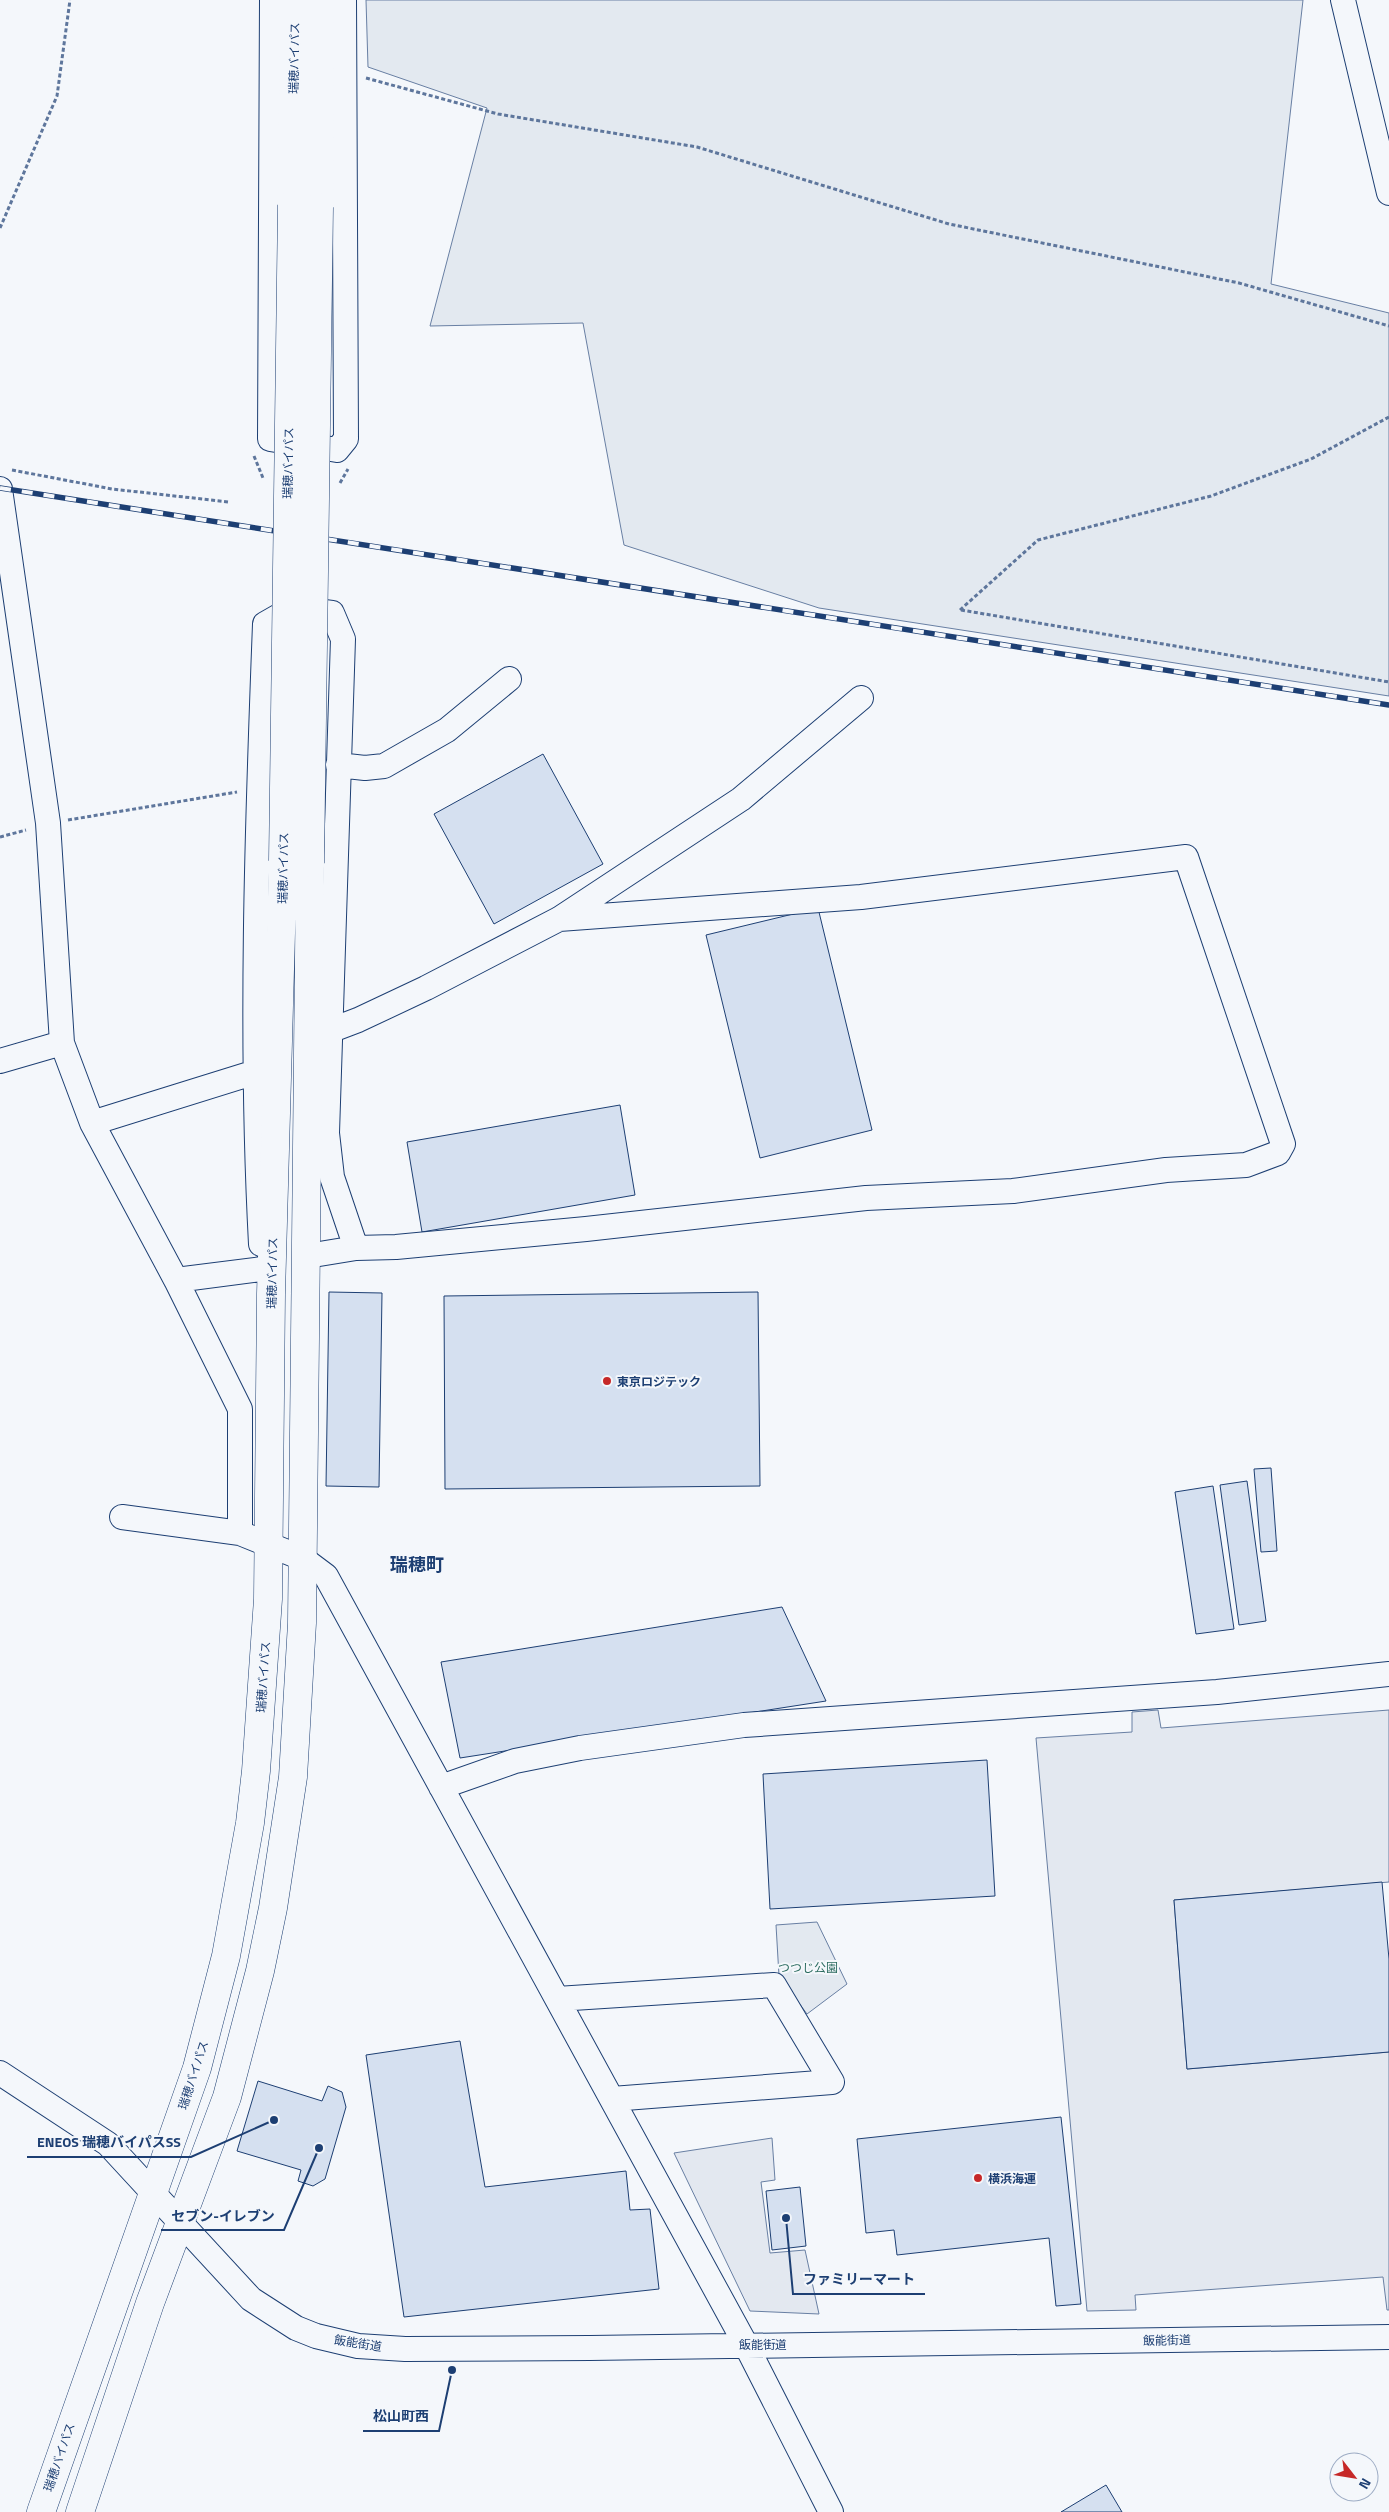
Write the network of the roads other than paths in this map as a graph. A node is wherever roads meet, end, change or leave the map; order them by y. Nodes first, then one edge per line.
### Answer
1 (272, 0) edge
2 (294, 0) edge
3 (320, 0) edge
4 (344, 0) edge
5 (1343, 0) edge
6 (1389, 192) edge
7 (5, 479) edge
8 (509, 679) dead end
9 (861, 698) dead end
10 (338, 765) junction
11 (559, 919) junction
12 (329, 1031) junction
13 (62, 1042) junction
14 (0, 1061) edge
15 (256, 1072) junction
16 (92, 1123) junction
17 (356, 1248) junction
18 (307, 1256) junction
19 (262, 1269) junction
20 (176, 1280) junction
21 (271, 1294) junction
22 (122, 1517) dead end
23 (240, 1533) junction
24 (268, 1544) junction
25 (302, 1558) junction
26 (1389, 1674) edge
27 (441, 1788) junction
28 (557, 1999) junction
29 (0, 2073) edge
30 (612, 2099) junction
31 (153, 2191) junction
32 (180, 2224) junction
33 (1389, 2337) edge
34 (746, 2345) junction
35 (41, 2512) edge
36 (80, 2512) edge
37 (831, 2512) edge

1 - 4 street
2 - 21 highway, 瑞穂バイパス, bridge
3 - 18 highway, bridge
5 - 6 street
7 - 13 street
8 - 10 street
9 - 11 street
10 - 12 street
10 - 15 street
11 - 12 street
11 - 17 street
12 - 17 street
13 - 14 street
13 - 16 street
15 - 16 street
15 - 19 street
16 - 20 street
17 - 18 street
18 - 25 highway
19 - 20 street
19 - 21 street
20 - 23 street
21 - 24 highway, 瑞穂バイパス
22 - 23 street
23 - 24 street
24 - 25 street
24 - 31 highway, 瑞穂バイパス
25 - 27 street
25 - 32 highway
26 - 27 street
27 - 28 street
28 - 30 street
28 - 30 street
29 - 31 street, 飯能街道
30 - 34 street
31 - 32 street, 飯能街道
31 - 35 highway, 瑞穂バイパス
32 - 34 street, 飯能街道
32 - 36 highway
33 - 34 street, 飯能街道
34 - 37 street

